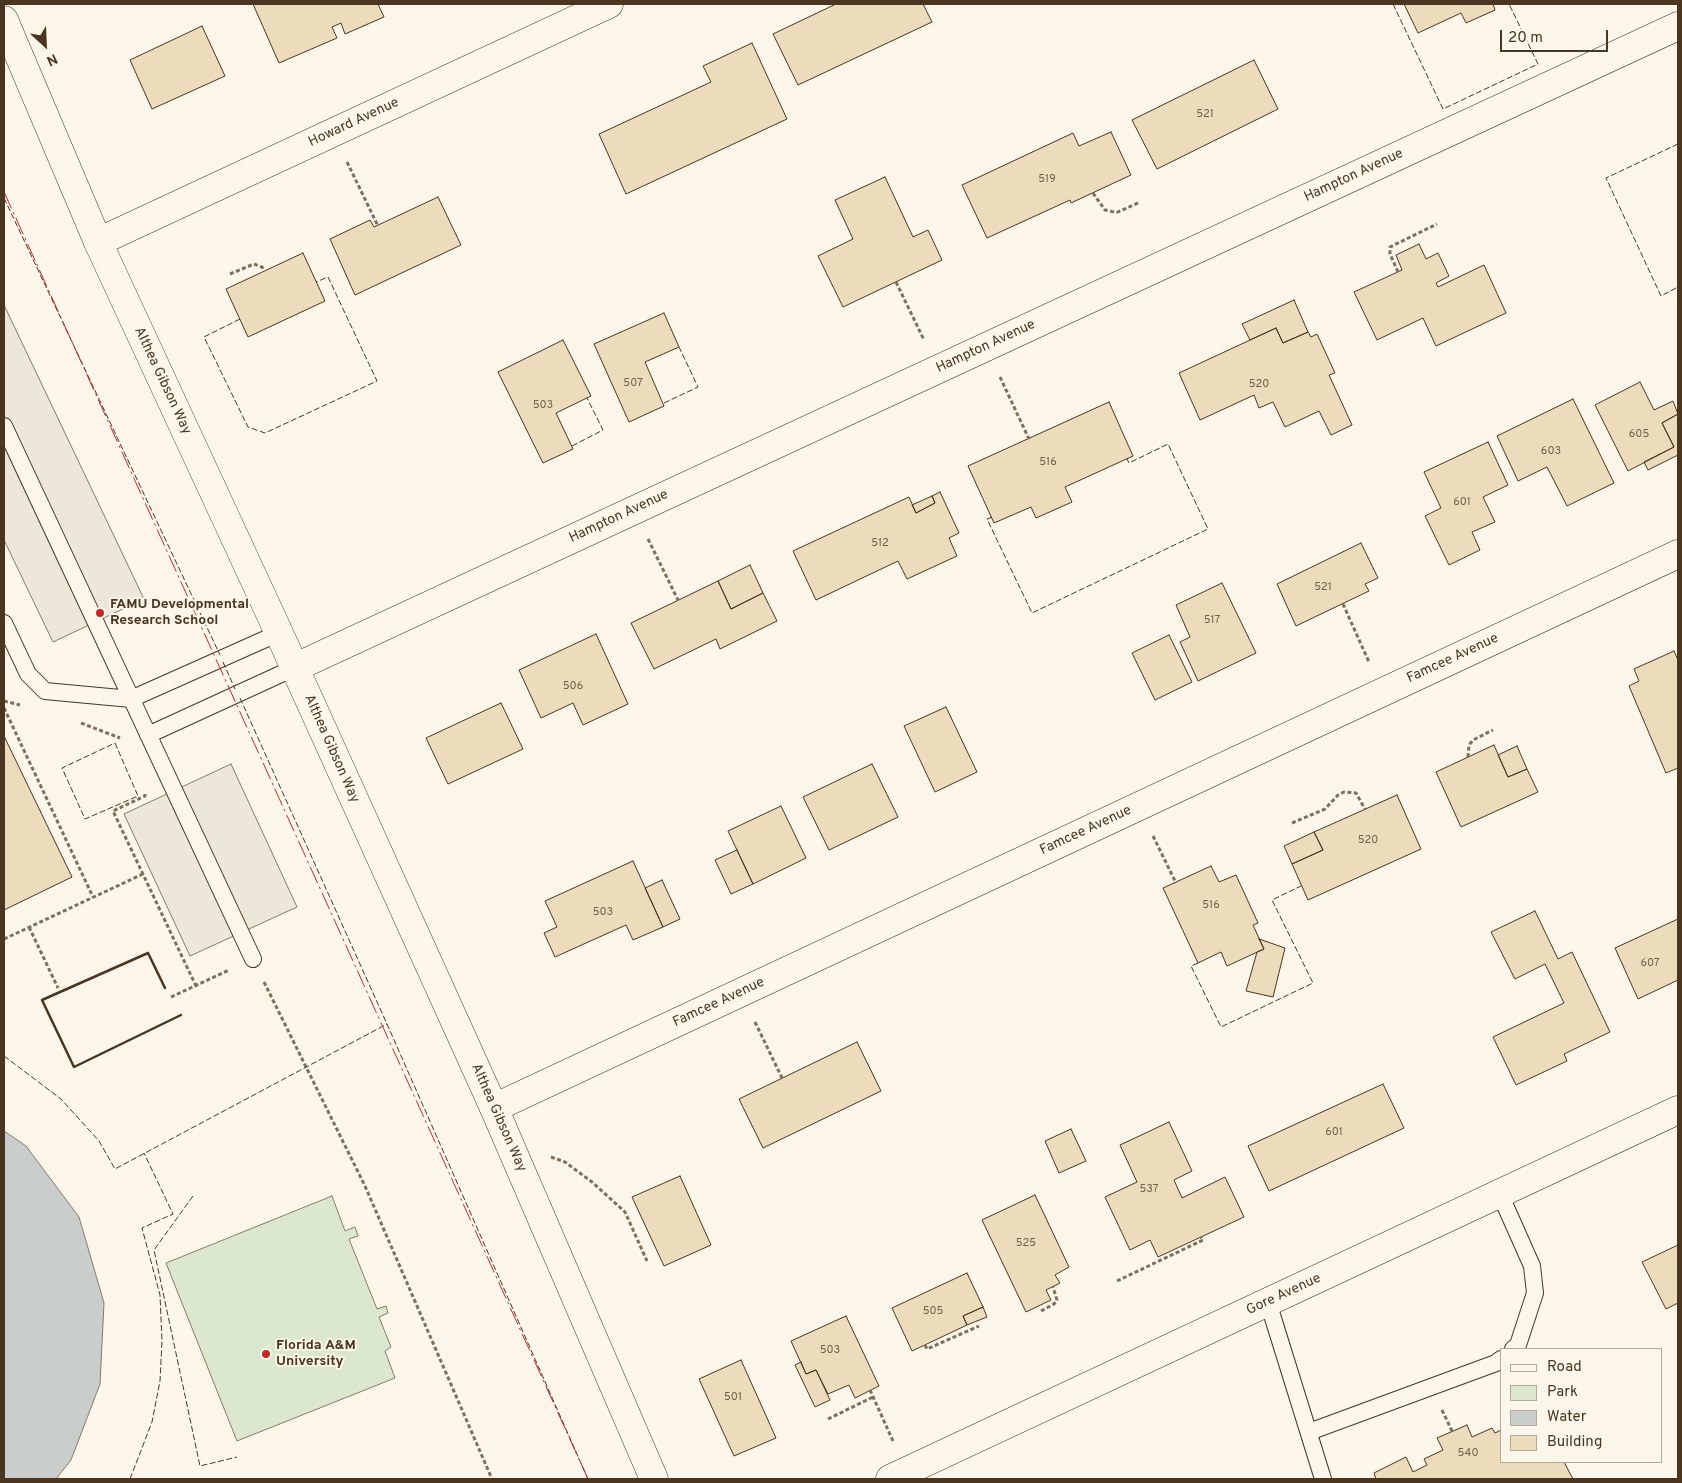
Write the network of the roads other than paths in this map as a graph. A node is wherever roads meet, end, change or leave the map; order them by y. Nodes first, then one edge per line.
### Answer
1 (609, 4) edge
2 (4, 20) edge
3 (1678, 26) edge
4 (98, 242) junction
5 (4, 426) edge
6 (1678, 554) edge
7 (4, 623) edge
8 (279, 633) junction
9 (294, 668) junction
10 (131, 699) junction
11 (148, 735) junction
12 (252, 959) road end
13 (494, 1108) junction
14 (1678, 1110) edge
15 (1500, 1194) junction
16 (1268, 1302) junction
17 (1514, 1348) edge
18 (1500, 1360) edge
19 (1309, 1432) junction
20 (898, 1475) edge
21 (654, 1479) edge
22 (1323, 1479) edge

1 - 4 street, Howard Avenue
2 - 4 street, Althea Gibson Way
3 - 9 street, Hampton Avenue
4 - 8 street, Althea Gibson Way
5 - 10 lane
6 - 13 street, Famcee Avenue
7 - 10 lane
8 - 9 street, Althea Gibson Way
8 - 10 lane
9 - 11 lane
9 - 13 street, Althea Gibson Way
10 - 11 lane
11 - 12 lane
13 - 21 street, Althea Gibson Way
14 - 15 street, Gore Avenue
15 - 16 street, Gore Avenue
15 - 17 lane
16 - 19 lane
16 - 20 street, Gore Avenue
18 - 19 lane
19 - 22 lane

